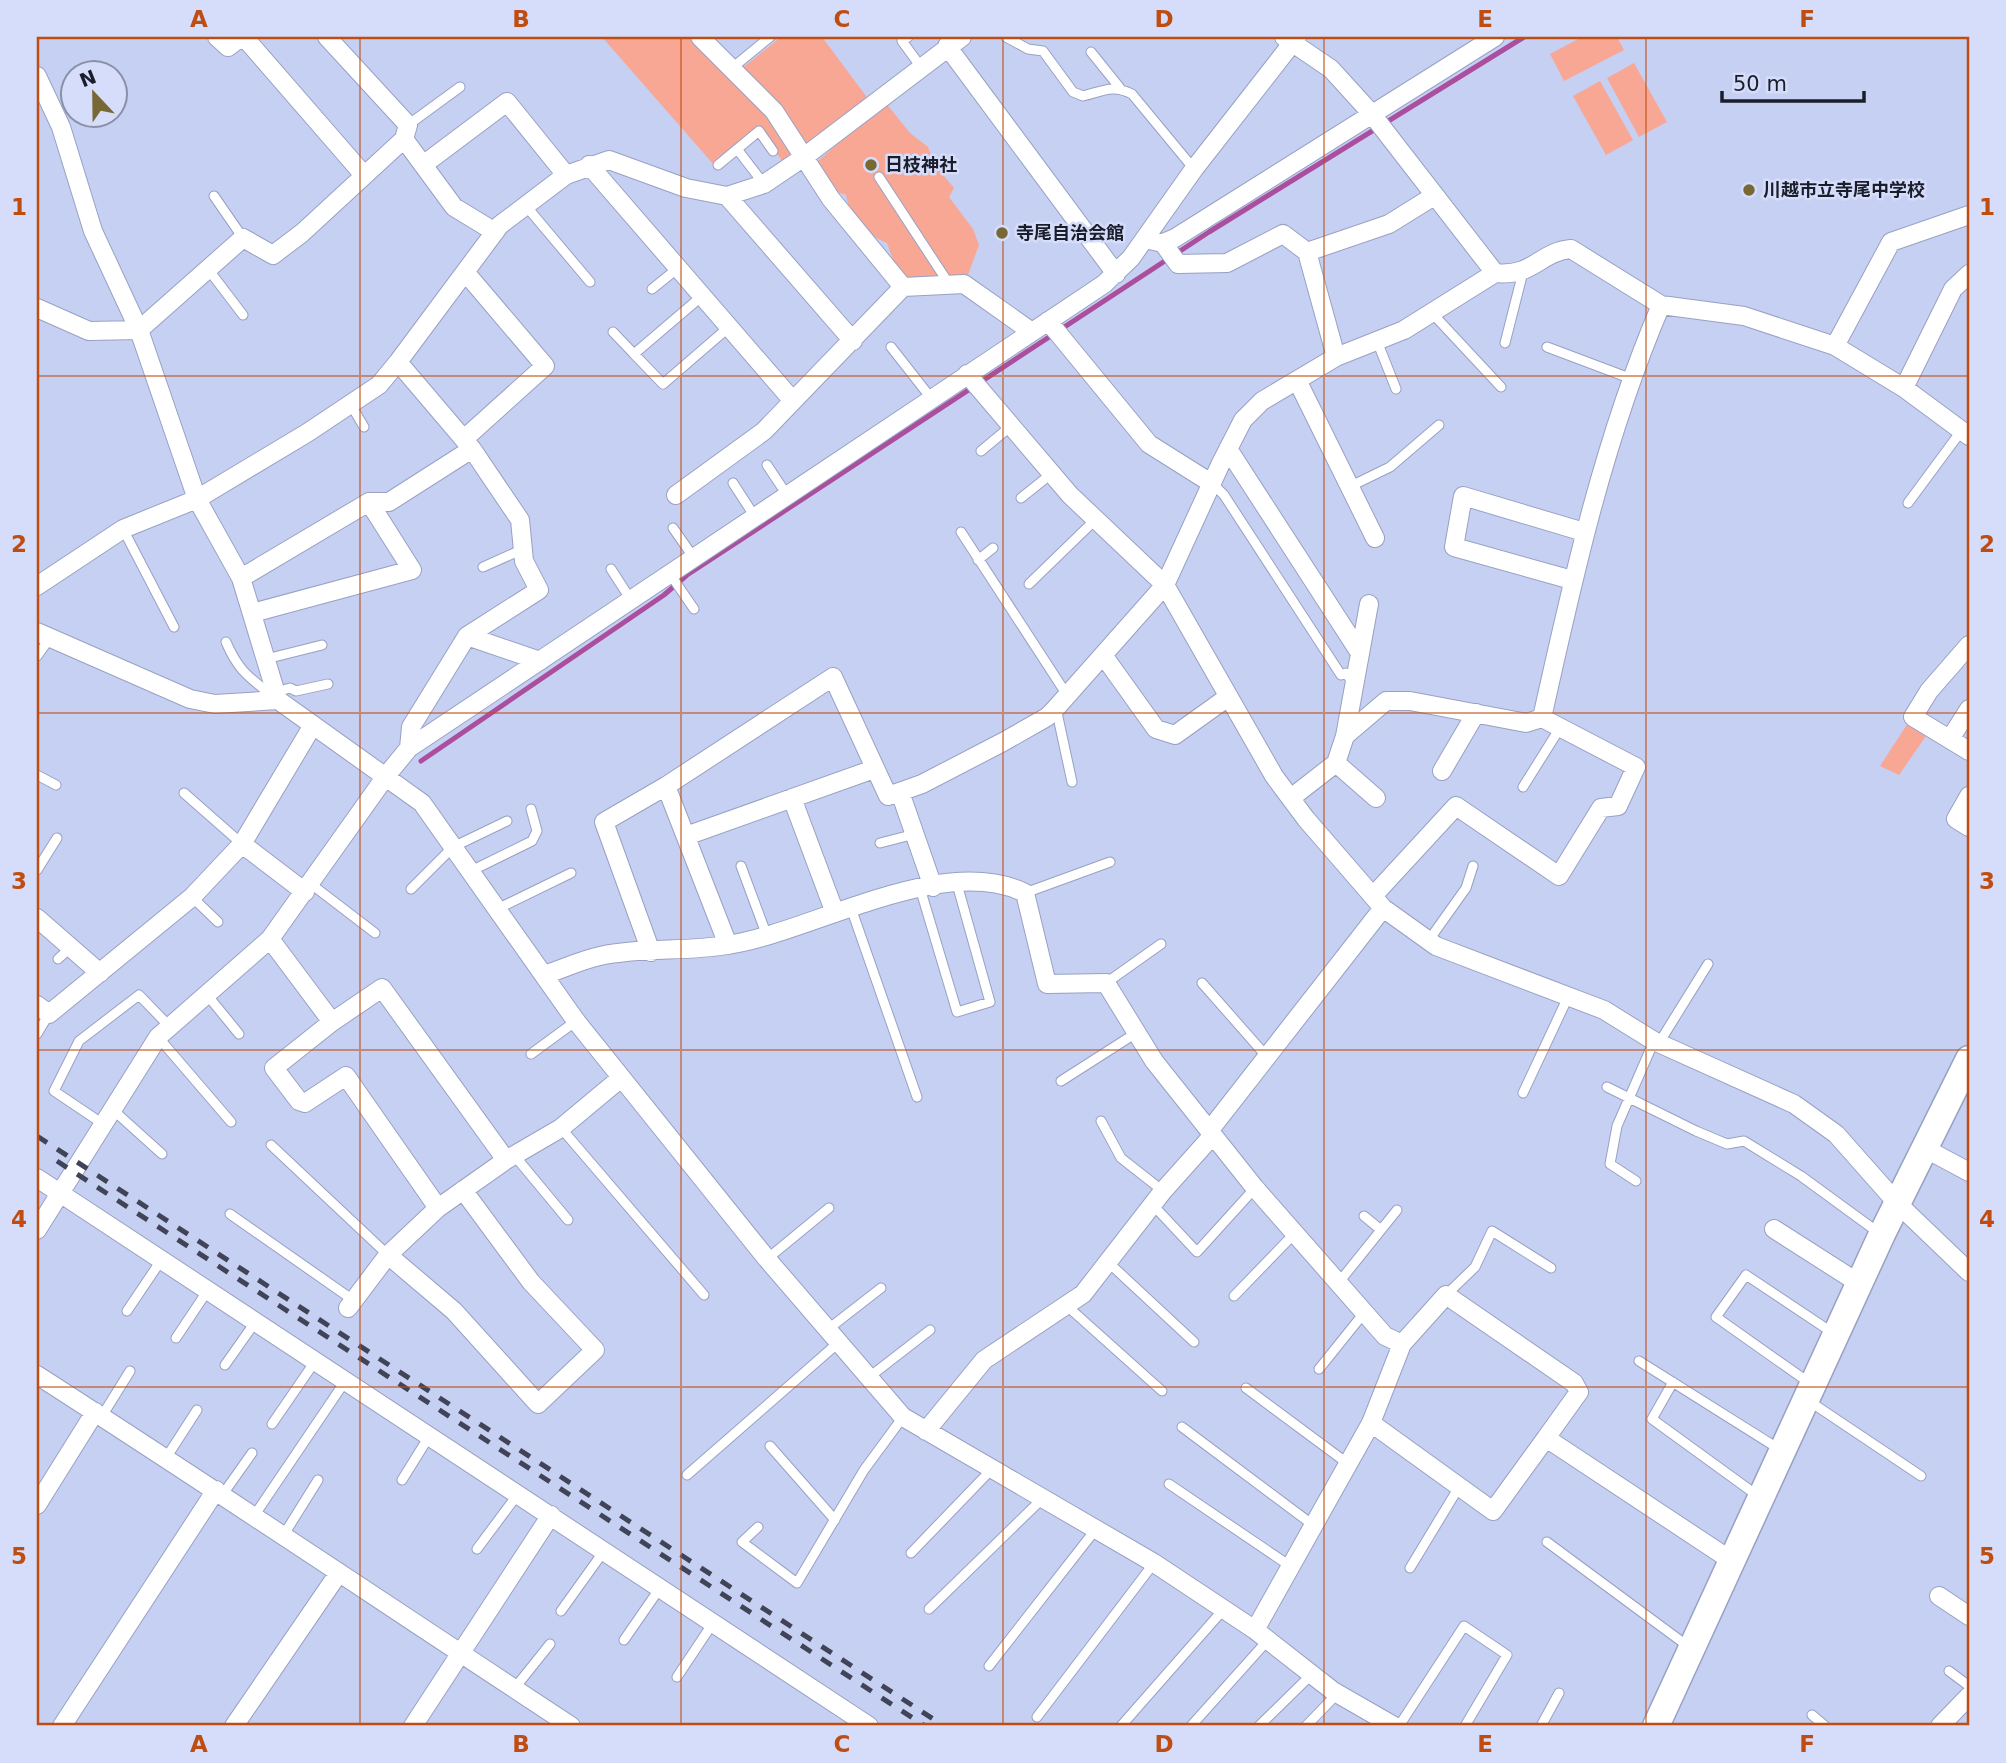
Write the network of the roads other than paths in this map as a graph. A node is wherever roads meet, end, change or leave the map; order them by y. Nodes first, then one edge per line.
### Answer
1 (217, 37) edge
2 (243, 37) edge
3 (327, 37) edge
4 (700, 37) edge
5 (770, 37) edge
6 (908, 37) edge
7 (1006, 37) edge
8 (1495, 37) edge
9 (1291, 39) edge
10 (956, 40) edge
11 (1091, 51) dead end
12 (921, 66) junction
13 (732, 68) junction
14 (37, 76) edge
15 (460, 87) dead end
16 (1120, 88) junction
17 (1371, 113) junction
18 (406, 132) junction
19 (737, 149) junction
20 (773, 151) dead end
21 (804, 157) junction
22 (423, 165) junction
23 (589, 165) junction
24 (718, 165) dead end
25 (1194, 169) junction
26 (363, 174) junction
27 (566, 176) junction
28 (879, 177) dead end
29 (764, 184) junction
30 (214, 196) dead end
31 (727, 196) junction
32 (1434, 196) junction
33 (526, 206) junction
34 (1969, 215) edge
35 (495, 232) junction
36 (243, 238) junction
37 (1145, 239) junction
38 (1163, 243) junction
39 (1307, 253) junction
40 (678, 268) junction
41 (208, 269) junction
42 (1524, 272) junction
43 (467, 273) junction
44 (1495, 273) junction
45 (1116, 274) junction
46 (1969, 274) edge
47 (590, 282) dead end
48 (949, 284) junction
49 (903, 287) junction
50 (652, 289) dead end
51 (702, 296) junction
52 (1661, 305) junction
53 (37, 307) edge
54 (1432, 313) junction
55 (243, 315) dead end
56 (1048, 321) junction
57 (729, 327) junction
58 (139, 330) junction
59 (613, 332) dead end
60 (1032, 332) junction
61 (853, 341) junction
62 (1377, 341) junction
63 (1505, 343) dead end
64 (1835, 346) junction
65 (891, 347) dead end
66 (1547, 347) dead end
67 (634, 354) junction
68 (1336, 357) junction
69 (398, 362) junction
70 (967, 374) junction
71 (1632, 379) junction
72 (1297, 380) junction
73 (1501, 387) dead end
74 (1904, 388) junction
75 (1396, 389) dead end
76 (931, 398) junction
77 (793, 401) junction
78 (351, 405) junction
79 (1439, 425) dead end
80 (1011, 426) junction
81 (364, 427) dead end
82 (1966, 433) edge
83 (468, 444) junction
84 (1228, 449) junction
85 (981, 451) dead end
86 (768, 465) dead end
87 (1051, 474) junction
88 (1211, 482) junction
89 (733, 483) dead end
90 (1351, 486) junction
91 (676, 495) dead end
92 (788, 495) junction
93 (1021, 498) dead end
94 (197, 499) junction
95 (369, 502) junction
96 (1908, 503) dead end
97 (755, 517) junction
98 (1095, 520) junction
99 (673, 528) dead end
100 (123, 529) junction
101 (961, 532) dead end
102 (1584, 532) junction
103 (1375, 538) dead end
104 (993, 548) dead end
105 (521, 550) junction
106 (694, 558) junction
107 (978, 560) junction
108 (483, 567) dead end
109 (611, 569) dead end
110 (670, 574) junction
111 (241, 578) junction
112 (1572, 580) junction
113 (1029, 584) dead end
114 (1165, 585) junction
115 (37, 586) edge
116 (631, 600) junction
117 (1369, 604) dead end
118 (694, 610) dead end
119 (252, 613) junction
120 (174, 627) dead end
121 (43, 635) edge
122 (467, 636) junction
123 (226, 642) dead end
124 (322, 645) dead end
125 (1969, 645) edge
126 (1360, 653) junction
127 (1103, 655) junction
128 (37, 656) edge
129 (266, 659) junction
130 (540, 661) junction
131 (328, 684) dead end
132 (1354, 686) junction
133 (277, 696) junction
134 (1228, 697) junction
135 (1061, 701) junction
136 (1969, 709) edge
137 (1476, 713) junction
138 (1542, 718) junction
139 (313, 725) junction
140 (1560, 728) junction
141 (1345, 736) junction
142 (1950, 739) junction
143 (409, 748) junction
144 (1969, 751) edge
145 (1336, 763) junction
146 (874, 769) junction
147 (1442, 771) dead end
148 (37, 775) edge
149 (386, 776) junction
150 (1072, 782) dead end
151 (56, 785) dead end
152 (666, 786) junction
153 (1523, 787) dead end
154 (901, 792) junction
155 (184, 793) dead end
156 (1969, 796) edge
157 (1291, 798) junction
158 (1376, 798) dead end
159 (792, 799) junction
160 (531, 809) dead end
161 (507, 821) dead end
162 (1969, 827) edge
163 (915, 834) junction
164 (686, 836) junction
165 (57, 838) dead end
166 (880, 843) dead end
167 (242, 844) junction
168 (453, 847) junction
169 (1110, 862) dead end
170 (741, 866) dead end
171 (1473, 866) dead end
172 (37, 870) edge
173 (471, 871) junction
174 (571, 873) dead end
175 (957, 884) junction
176 (308, 888) junction
177 (927, 888) junction
178 (411, 889) dead end
179 (1025, 893) junction
180 (192, 897) junction
181 (1378, 902) junction
182 (497, 909) junction
183 (843, 910) junction
184 (37, 918) edge
185 (218, 922) dead end
186 (374, 933) dead end
187 (766, 936) junction
188 (270, 939) junction
189 (1429, 940) junction
190 (1161, 944) dead end
191 (728, 945) junction
192 (651, 952) junction
193 (1708, 964) dead end
194 (100, 973) junction
195 (544, 975) junction
196 (1106, 983) junction
197 (1202, 983) dead end
198 (208, 996) junction
199 (1569, 997) junction
200 (43, 1009) edge
201 (576, 1021) junction
202 (332, 1022) junction
203 (165, 1032) junction
204 (1136, 1033) junction
205 (37, 1034) edge
206 (239, 1034) dead end
207 (1657, 1042) junction
208 (531, 1054) dead end
209 (1268, 1058) junction
210 (1968, 1066) edge
211 (621, 1078) junction
212 (1061, 1081) dead end
213 (1607, 1087) dead end
214 (1523, 1093) dead end
215 (917, 1097) dead end
216 (1628, 1099) junction
217 (107, 1116) junction
218 (1101, 1121) dead end
219 (231, 1122) dead end
220 (561, 1128) junction
221 (1211, 1133) junction
222 (271, 1145) dead end
223 (1926, 1149) junction
224 (162, 1154) dead end
225 (510, 1157) junction
226 (1969, 1172) edge
227 (37, 1178) edge
228 (1636, 1181) dead end
229 (1255, 1188) junction
230 (463, 1190) junction
231 (61, 1193) junction
232 (1158, 1198) junction
233 (1897, 1203) junction
234 (438, 1208) junction
235 (829, 1208) dead end
236 (1397, 1210) dead end
237 (230, 1214) dead end
238 (1364, 1216) dead end
239 (568, 1220) dead end
240 (1774, 1229) dead end
241 (37, 1230) edge
242 (1381, 1230) junction
243 (1295, 1233) junction
244 (1882, 1234) junction
245 (388, 1255) junction
246 (162, 1259) junction
247 (767, 1259) junction
248 (1109, 1263) junction
249 (1551, 1268) dead end
250 (1969, 1272) edge
251 (1340, 1281) junction
252 (1860, 1284) junction
253 (881, 1288) dead end
254 (209, 1289) junction
255 (704, 1295) dead end
256 (1446, 1295) junction
257 (1234, 1296) dead end
258 (350, 1304) joint
259 (1067, 1306) junction
260 (127, 1311) dead end
261 (1365, 1312) junction
262 (256, 1320) junction
263 (930, 1330) dead end
264 (1836, 1335) junction
265 (832, 1337) junction
266 (176, 1338) dead end
267 (1194, 1342) dead end
268 (1402, 1344) junction
269 (316, 1360) junction
270 (1639, 1360) dead end
271 (225, 1365) dead end
272 (1319, 1368) dead end
273 (130, 1371) dead end
274 (37, 1375) edge
275 (868, 1378) junction
276 (346, 1380) junction
277 (1673, 1382) junction
278 (1246, 1388) dead end
279 (1162, 1391) dead end
280 (1810, 1392) junction
281 (197, 1410) dead end
282 (98, 1414) junction
283 (903, 1417) junction
284 (1371, 1423) junction
285 (272, 1424) dead end
286 (1182, 1427) dead end
287 (926, 1431) junction
288 (430, 1435) junction
289 (1546, 1438) junction
290 (770, 1447) dead end
291 (1782, 1451) junction
292 (252, 1453) dead end
293 (166, 1458) junction
294 (1347, 1463) junction
295 (990, 1470) junction
296 (687, 1475) dead end
297 (1921, 1476) dead end
298 (318, 1480) dead end
299 (402, 1480) dead end
300 (1169, 1484) dead end
301 (1459, 1487) junction
302 (220, 1492) junction
303 (518, 1494) junction
304 (1760, 1498) junction
305 (1041, 1500) junction
306 (37, 1505) edge
307 (254, 1516) junction
308 (551, 1516) junction
309 (835, 1520) junction
310 (1313, 1525) junction
311 (758, 1527) dead end
312 (1096, 1529) junction
313 (283, 1536) junction
314 (1547, 1542) dead end
315 (477, 1549) dead end
316 (604, 1551) junction
317 (911, 1553) dead end
318 (1732, 1561) junction
319 (1154, 1563) junction
320 (1290, 1566) junction
321 (1410, 1568) dead end
322 (338, 1574) junction
323 (660, 1588) junction
324 (1939, 1596) dead end
325 (929, 1609) dead end
326 (1223, 1610) junction
327 (561, 1611) dead end
328 (1969, 1616) edge
329 (713, 1623) junction
330 (1261, 1635) junction
331 (624, 1640) dead end
332 (550, 1644) dead end
333 (1691, 1649) junction
334 (460, 1654) junction
335 (989, 1667) dead end
336 (1950, 1671) dead end
337 (1312, 1674) junction
338 (677, 1677) dead end
339 (1969, 1686) edge
340 (514, 1689) junction
341 (1338, 1693) junction
342 (1559, 1693) dead end
343 (1969, 1696) edge
344 (1812, 1715) dead end
345 (1037, 1717) dead end
346 (67, 1724) edge
347 (1388, 1724) edge
348 (234, 1726) edge
349 (413, 1726) edge
350 (571, 1726) edge
351 (869, 1726) edge
352 (1122, 1726) edge
353 (1191, 1726) edge
354 (1259, 1726) edge
355 (1306, 1726) edge
356 (1465, 1726) edge
357 (1541, 1726) edge
358 (1656, 1726) edge
359 (1825, 1726) edge
360 (1940, 1726) edge

1 - 2 street
2 - 26 street
3 - 18 street
4 - 13 street
5 - 13 lane
6 - 12 lane
7 - 16 lane
8 - 17 street
9 - 17 street
9 - 25 street
10 - 12 street
10 - 45 street
11 - 16 lane
12 - 21 street
13 - 21 street
14 - 58 street
15 - 18 lane
16 - 25 lane
17 - 32 street
17 - 38 street
18 - 22 street
18 - 26 street
19 - 20 lane
19 - 24 lane
19 - 29 lane
21 - 29 street
21 - 49 street
22 - 27 street
22 - 35 street
23 - 27 street
23 - 31 street
23 - 40 street
25 - 37 street
26 - 36 street
27 - 33 street
28 - 48 lane
29 - 31 street
30 - 36 lane
31 - 61 street
32 - 39 street
32 - 44 street
33 - 35 street
33 - 47 lane
34 - 64 street
35 - 43 street
36 - 41 street
37 - 38 street
37 - 45 street
38 - 39 street
39 - 68 street
40 - 50 lane
40 - 51 street
41 - 55 lane
41 - 58 street
42 - 44 street
42 - 52 street
42 - 63 lane
43 - 69 street
43 - 83 street
44 - 54 street
45 - 56 street
46 - 74 street
48 - 49 street
48 - 60 street
49 - 61 street
51 - 57 street
51 - 67 lane
52 - 64 street
52 - 71 street
53 - 58 street
54 - 62 street
54 - 73 lane
56 - 60 street
56 - 88 street
57 - 67 lane
57 - 77 street
58 - 94 street
59 - 67 lane
60 - 70 street
61 - 77 street
62 - 68 street
62 - 75 lane
64 - 74 street
65 - 76 lane
66 - 71 lane
68 - 72 street
69 - 78 street
69 - 83 street
70 - 76 street
70 - 80 street
71 - 102 street
72 - 84 street
72 - 90 street
74 - 82 street
76 - 92 street
77 - 91 street
78 - 81 lane
78 - 94 street
79 - 90 lane
80 - 85 lane
80 - 87 street
82 - 96 lane
83 - 95 street
83 - 105 street
84 - 88 street
84 - 126 street
86 - 92 lane
87 - 93 lane
87 - 98 street
88 - 114 street
88 - 132 lane
89 - 97 lane
90 - 103 street
92 - 97 street
94 - 100 street
94 - 111 street
95 - 111 street
95 - 119 street
97 - 106 street
98 - 113 lane
98 - 114 street
99 - 106 lane
100 - 115 street
100 - 120 lane
101 - 107 lane
102 - 112 street
102 - 112 street
104 - 107 lane
105 - 108 lane
105 - 122 street
106 - 110 street
107 - 135 lane
109 - 116 lane
110 - 116 street
110 - 118 lane
111 - 119 street
112 - 138 street
114 - 127 street
114 - 134 street
116 - 130 street
117 - 126 street
119 - 129 street
121 - 128 lane
121 - 133 street
122 - 130 street
122 - 143 street
123 - 133 lane
124 - 129 lane
125 - 142 street
126 - 132 street
127 - 134 street
127 - 135 street
129 - 133 street
130 - 143 street
131 - 133 lane
132 - 141 street
133 - 139 street
134 - 157 street
135 - 150 lane
135 - 154 street
136 - 142 street
137 - 138 street
137 - 141 street
137 - 147 street
138 - 140 street
139 - 149 street
139 - 167 street
140 - 153 lane
140 - 181 street
141 - 145 street
142 - 144 street
143 - 149 street
145 - 157 street
145 - 158 street
146 - 152 street
146 - 154 street
146 - 159 street
148 - 151 lane
149 - 168 street
149 - 176 street
152 - 164 street
152 - 192 street
154 - 163 street
155 - 167 lane
156 - 162 street
157 - 181 street
159 - 164 street
159 - 183 street
160 - 173 lane
161 - 168 lane
163 - 166 lane
163 - 177 street
164 - 191 street
165 - 172 lane
167 - 176 street
167 - 180 street
168 - 173 street
168 - 178 lane
169 - 179 lane
170 - 187 lane
171 - 189 lane
173 - 182 street
174 - 182 lane
175 - 177 street
175 - 177 lane
175 - 179 street
176 - 186 lane
176 - 188 street
177 - 183 street
179 - 196 street
180 - 185 lane
180 - 194 street
181 - 189 street
181 - 209 street
182 - 195 street
183 - 187 street
183 - 215 lane
184 - 194 street
187 - 191 street
188 - 198 street
188 - 202 street
189 - 199 street
190 - 196 lane
191 - 192 street
192 - 195 street
193 - 207 lane
194 - 200 street
195 - 201 street
196 - 204 street
197 - 209 lane
198 - 203 street
198 - 206 lane
199 - 207 street
199 - 214 lane
200 - 205 lane
201 - 208 lane
201 - 211 street
202 - 225 street
202 - 234 street
203 - 217 street
203 - 217 lane
203 - 219 lane
204 - 212 lane
204 - 221 street
207 - 216 lane
207 - 233 street
209 - 221 street
210 - 223 street
211 - 220 street
211 - 247 street
213 - 216 lane
216 - 228 lane
216 - 244 lane
217 - 224 lane
217 - 231 street
218 - 232 lane
220 - 225 street
220 - 255 lane
221 - 229 street
221 - 232 street
222 - 245 lane
223 - 226 street
223 - 233 street
225 - 230 street
225 - 239 lane
227 - 231 street
229 - 232 lane
229 - 243 street
230 - 234 street
230 - 245 street
231 - 241 street
231 - 246 street
232 - 248 street
233 - 244 street
233 - 250 street
234 - 245 street
235 - 247 lane
236 - 242 lane
237 - 258 lane
238 - 242 lane
240 - 252 street
242 - 251 lane
243 - 251 street
243 - 257 lane
244 - 252 street
245 - 258 street
246 - 254 street
246 - 260 lane
247 - 265 street
248 - 259 street
248 - 267 lane
249 - 256 lane
251 - 261 street
252 - 264 street
253 - 265 lane
254 - 262 street
254 - 266 lane
256 - 268 street
256 - 289 street
259 - 279 lane
259 - 287 street
261 - 268 street
261 - 272 lane
262 - 269 street
262 - 271 lane
263 - 275 lane
264 - 280 street
264 - 280 lane
265 - 275 street
265 - 296 lane
268 - 284 street
269 - 276 street
269 - 285 lane
270 - 277 lane
273 - 282 lane
274 - 282 street
275 - 283 street
276 - 288 street
276 - 307 lane
277 - 291 lane
277 - 304 lane
278 - 294 lane
280 - 291 street
280 - 297 lane
281 - 293 lane
282 - 293 street
282 - 306 street
283 - 287 street
283 - 309 lane
284 - 294 street
284 - 301 street
286 - 310 lane
287 - 295 street
288 - 299 lane
288 - 303 street
289 - 301 street
289 - 318 street
290 - 309 lane
291 - 304 street
292 - 302 lane
293 - 302 street
294 - 310 street
295 - 305 street
295 - 317 lane
298 - 313 lane
300 - 320 lane
301 - 321 lane
302 - 307 street
302 - 346 street
303 - 308 street
303 - 315 lane
304 - 318 street
305 - 312 street
305 - 325 lane
307 - 313 street
308 - 316 street
308 - 334 street
309 - 311 lane
310 - 320 street
312 - 319 street
312 - 335 lane
313 - 322 street
314 - 333 lane
316 - 323 street
316 - 327 lane
318 - 333 street
319 - 326 street
319 - 345 lane
320 - 330 street
322 - 334 street
322 - 348 street
323 - 329 street
323 - 331 lane
324 - 328 street
326 - 330 street
326 - 352 lane
329 - 338 lane
329 - 351 street
330 - 337 street
330 - 353 lane
332 - 340 lane
333 - 358 street
334 - 340 street
334 - 349 street
336 - 339 lane
337 - 341 street
337 - 354 lane
340 - 350 street
341 - 347 street
341 - 355 lane
342 - 357 lane
343 - 360 street
344 - 359 lane
347 - 356 lane

